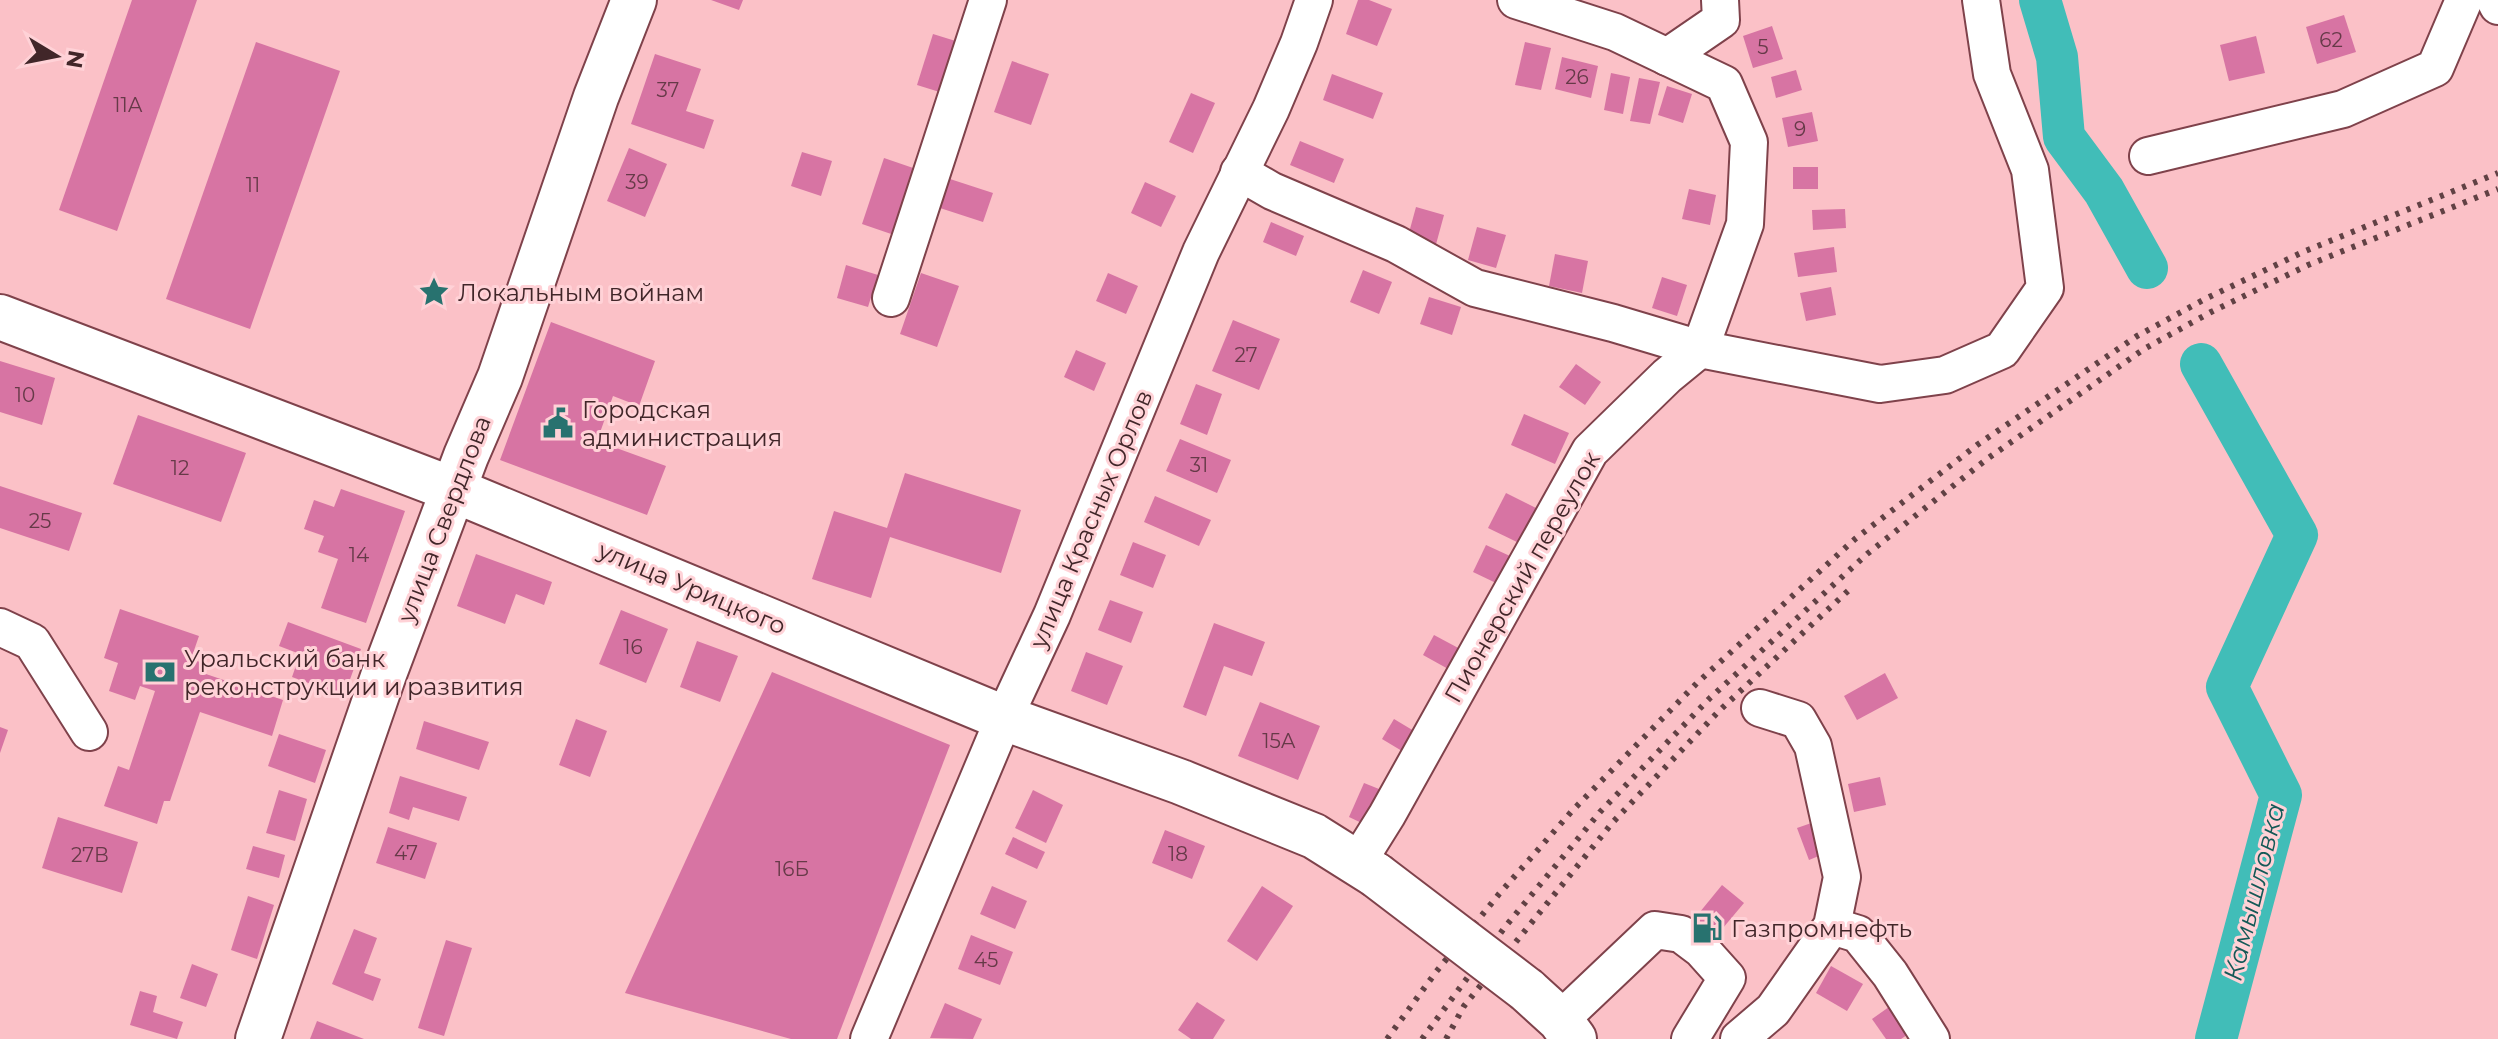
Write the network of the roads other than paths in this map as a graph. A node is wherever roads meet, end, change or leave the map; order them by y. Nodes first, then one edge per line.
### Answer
1 (634, 0) edge
2 (988, 0) edge
3 (1314, 0) edge
4 (1516, 0) edge
5 (1720, 0) edge
6 (1981, 0) edge
7 (2464, 0) edge
8 (2495, 0) edge
9 (2498, 6) edge
10 (1667, 57) junction
11 (2148, 156) dead end
12 (1239, 172) junction
13 (891, 298) dead end
14 (0, 317) edge
15 (1700, 349) junction
16 (454, 490) junction
17 (0, 627) edge
18 (1760, 708) dead end
19 (1004, 718) junction
20 (89, 732) dead end
21 (1366, 869) junction
22 (1832, 926) junction
23 (1567, 1029) edge
24 (258, 1039) edge
25 (869, 1039) edge
26 (1690, 1039) edge
27 (1739, 1039) edge
28 (1931, 1039) edge

1 - 16 main road, улица Свердлова
2 - 13 street
3 - 12 street, улица Красных Орлов
4 - 10 street
5 - 10 street
6 - 15 street
7 - 11 street
8 - 9 street
10 - 15 street
12 - 15 street
12 - 19 street, улица Красных Орлов
14 - 16 main road, улица Урицкого
15 - 21 street, Пионерский переулок
16 - 19 main road, улица Урицкого
16 - 24 main road, улица Свердлова
17 - 20 street
18 - 22 street
19 - 21 main road, улица Урицкого
19 - 25 street, улица Красных Орлов
21 - 23 main road, улица Урицкого, bridge
22 - 27 street
22 - 28 street
23 - 26 street

